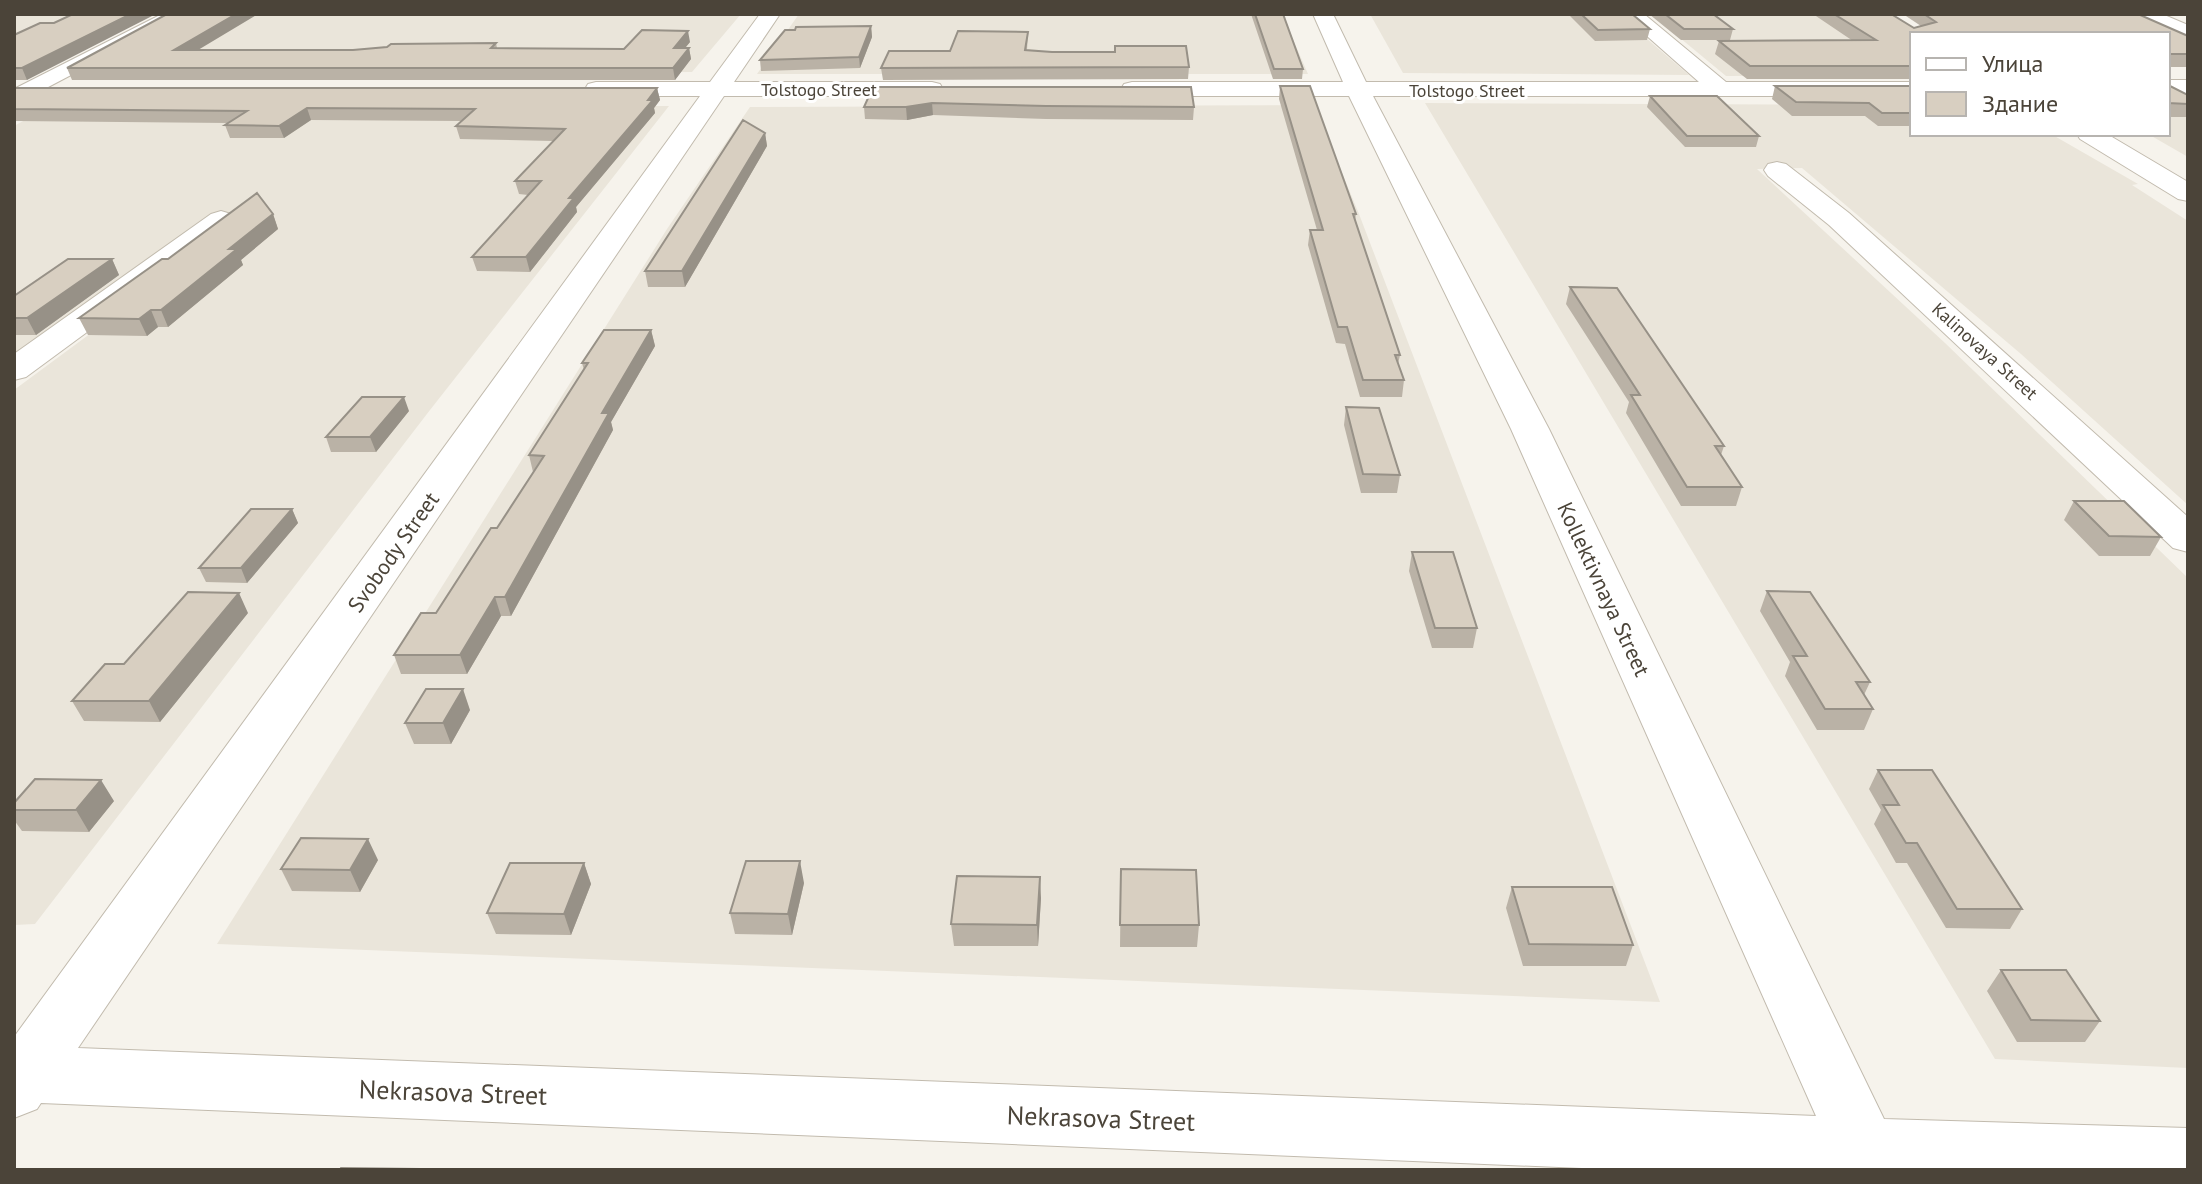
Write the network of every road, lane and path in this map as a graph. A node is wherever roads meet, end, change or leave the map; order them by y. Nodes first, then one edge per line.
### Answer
1 (177, 14) edge
2 (770, 14) edge
3 (1323, 14) edge
4 (1632, 14) edge
5 (2145, 14) edge
6 (2188, 33) edge
7 (77, 89) edge
8 (578, 89) edge
9 (719, 89) junction
10 (959, 89) edge
11 (1102, 89) edge
12 (1910, 89) edge
13 (1358, 90) junction
14 (1722, 90) junction
15 (19, 92) edge
16 (2092, 136) edge
17 (1777, 170) dead end
18 (2188, 193) edge
19 (221, 220) edge
20 (14, 370) edge
21 (2188, 539) edge
22 (17, 1079) edge
23 (2188, 1159) edge
24 (1869, 1160) edge

1 - 15 street
2 - 9 street, Svobody Street
3 - 13 street, Kollektivnaya Street
4 - 14 street
5 - 6 street
7 - 15 street
8 - 9 street, Tolstogo Street
9 - 10 street, Tolstogo Street
9 - 22 street, Svobody Street
11 - 13 street, Tolstogo Street
12 - 14 street, Tolstogo Street
13 - 14 street, Tolstogo Street
13 - 24 street, Kollektivnaya Street
16 - 18 street
17 - 21 street, Kalinovaya Street
19 - 20 street
22 - 24 street, Nekrasova Street
23 - 24 street, Nekrasova Street

